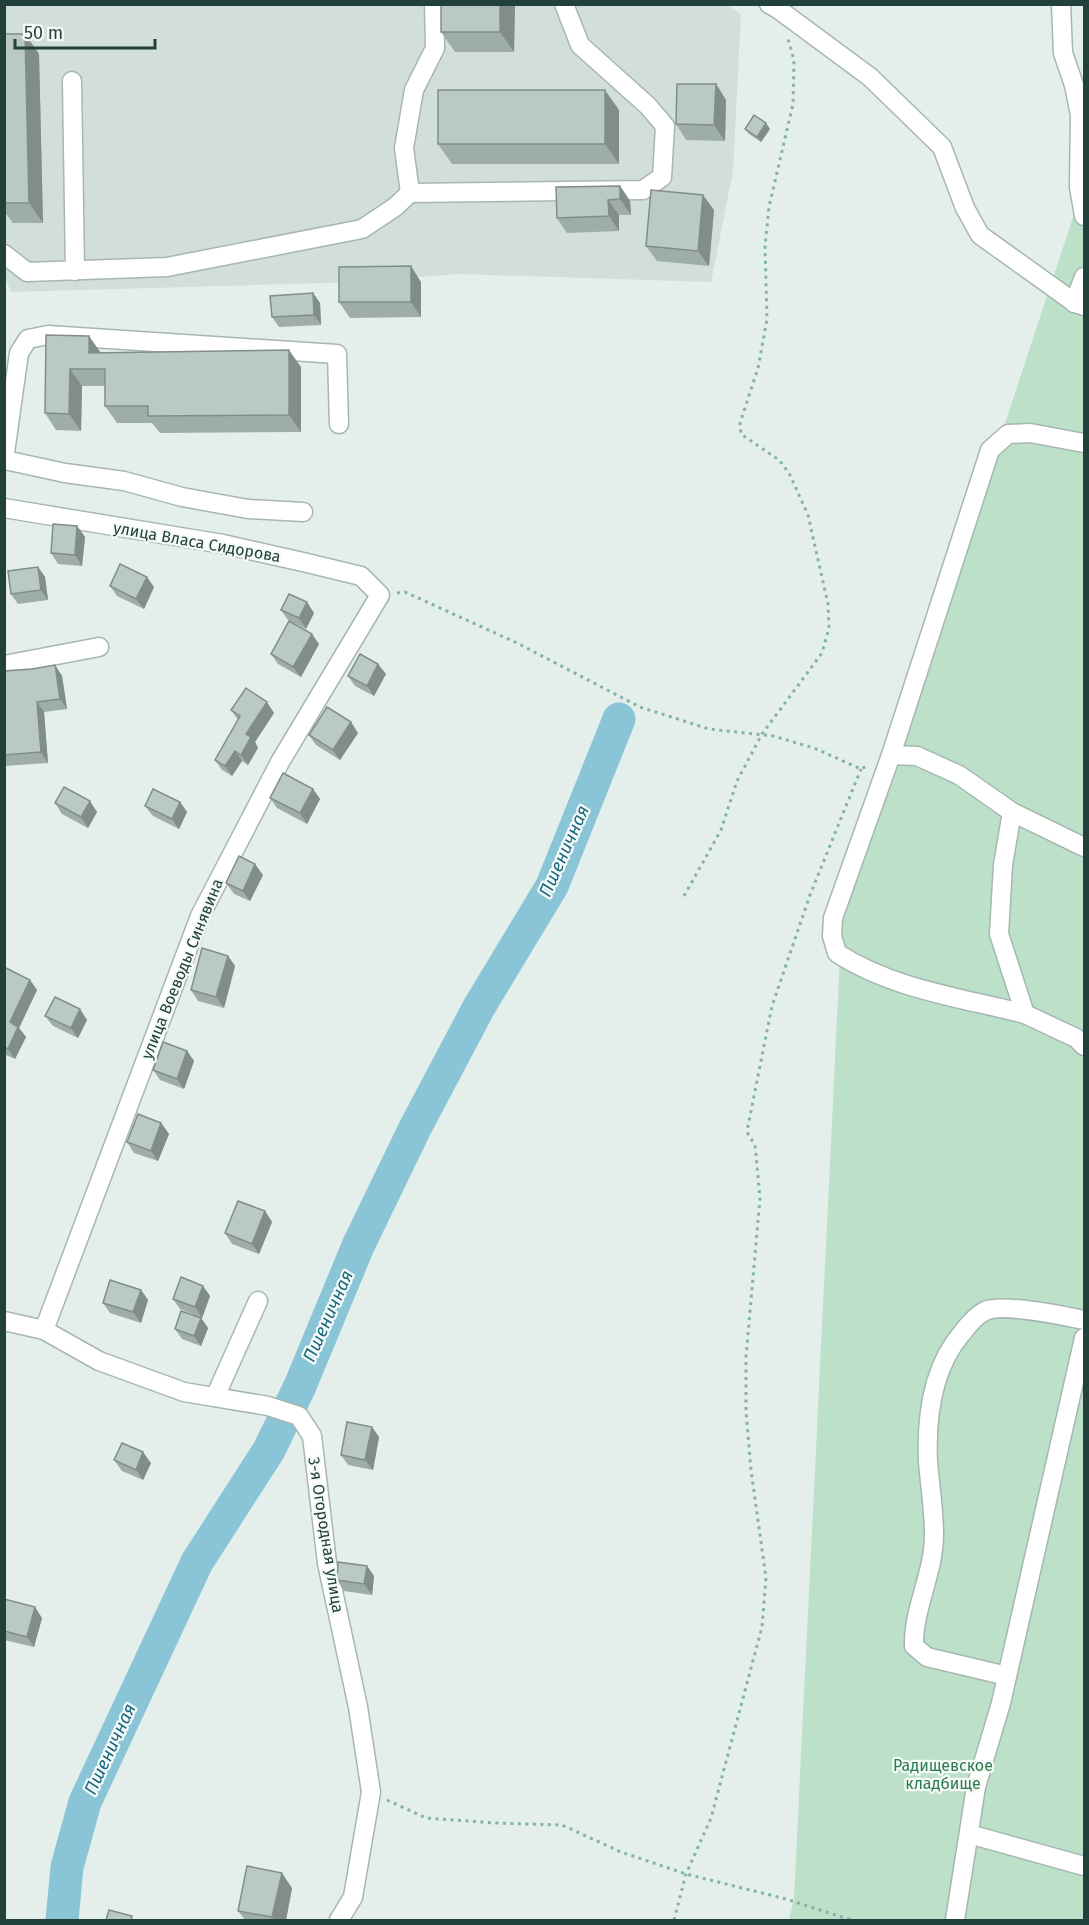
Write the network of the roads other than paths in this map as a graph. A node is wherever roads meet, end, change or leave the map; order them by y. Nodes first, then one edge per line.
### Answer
1 (434, 4) edge
2 (564, 4) edge
3 (1061, 4) edge
4 (778, 6) edge
5 (72, 81) dead end
6 (410, 193) junction
7 (1084, 216) edge
8 (4, 254) edge
9 (75, 271) junction
10 (1084, 277) edge
11 (1079, 304) edge
12 (339, 424) dead end
13 (1084, 443) edge
14 (5, 460) edge
15 (4, 508) edge
16 (303, 512) dead end
17 (380, 595) joint
18 (99, 647) dead end
19 (4, 665) edge
20 (891, 755) junction
21 (1012, 812) junction
22 (1084, 847) edge
23 (1025, 1014) junction
24 (1084, 1046) edge
25 (258, 1301) dead end
26 (1084, 1320) edge
27 (4, 1321) edge
28 (44, 1330) junction
29 (1084, 1338) edge
30 (215, 1397) junction
31 (1007, 1676) junction
32 (969, 1834) junction
33 (1084, 1866) edge
34 (339, 1920) edge
35 (955, 1920) edge

1 - 6 street
2 - 6 street
3 - 7 street
4 - 11 street
5 - 9 street
6 - 9 street
8 - 9 street
10 - 11 street
12 - 14 street
13 - 20 street
14 - 16 street
15 - 17 street, улица Власа Сидорова
17 - 28 street, улица Воеводы Синявина
18 - 19 street
20 - 21 street
20 - 23 street
21 - 22 street
21 - 23 street
23 - 24 street
25 - 30 street
26 - 31 street
27 - 28 street, 3-я Огородная улица
28 - 30 street, 3-я Огородная улица
29 - 31 street
30 - 34 street, 3-я Огородная улица
31 - 32 street
32 - 33 street
32 - 35 street

